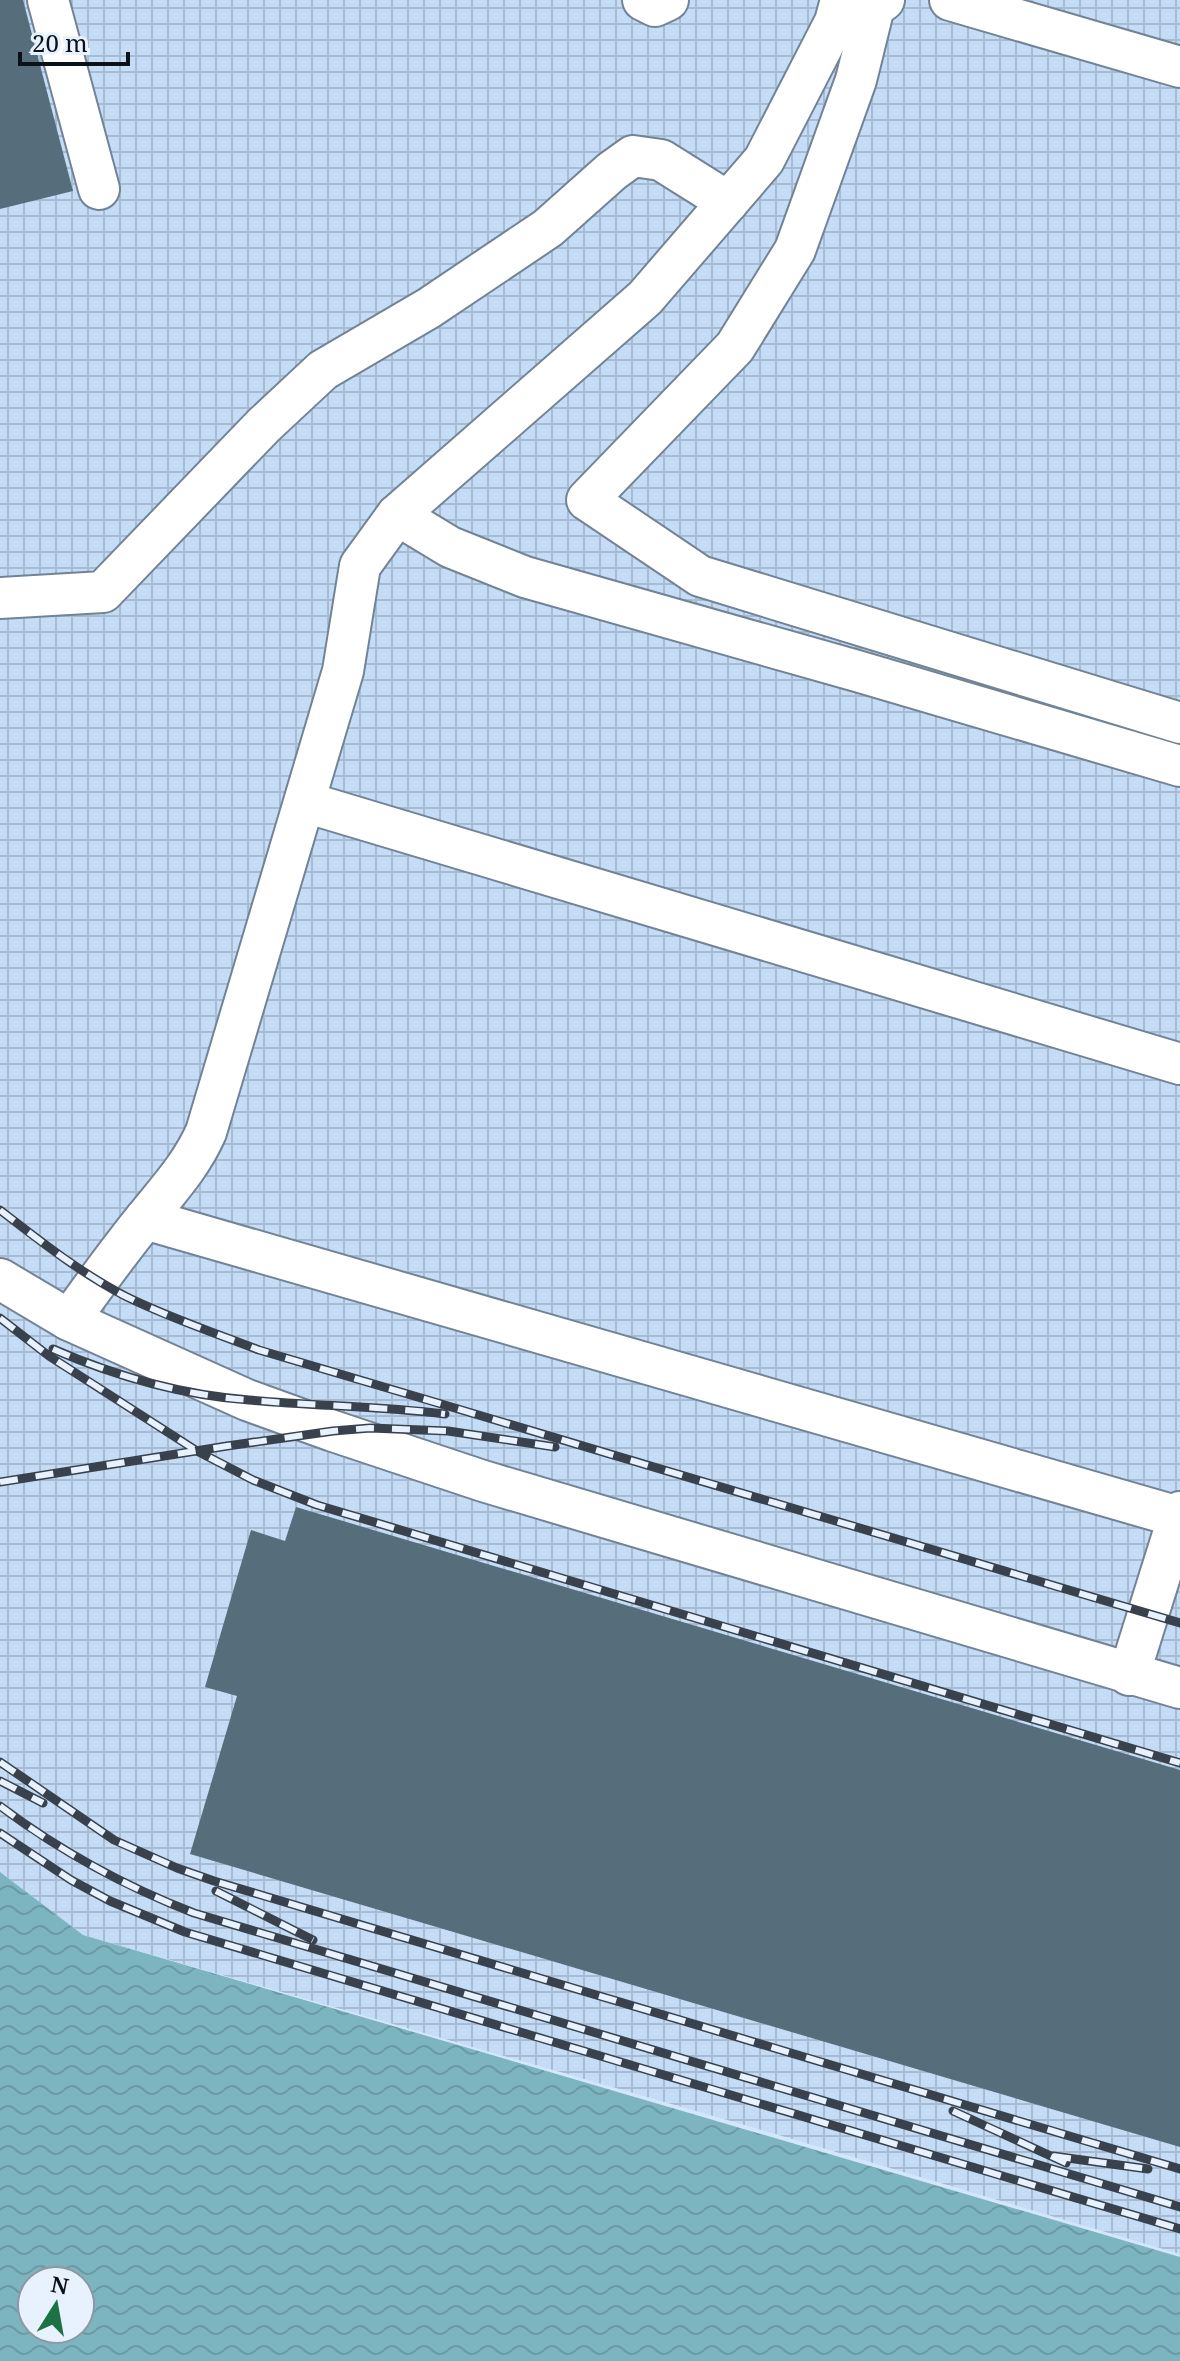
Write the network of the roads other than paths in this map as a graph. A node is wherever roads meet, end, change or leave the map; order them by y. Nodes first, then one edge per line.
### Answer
1 (48, 0) edge
2 (643, 0) edge
3 (668, 0) edge
4 (841, 0) edge
5 (884, 0) edge
6 (950, 0) edge
7 (1180, 67) edge
8 (99, 189) dead end
9 (728, 202) junction
10 (397, 515) junction
11 (0, 598) edge
12 (1180, 723) edge
13 (1180, 766) edge
14 (305, 802) junction
15 (1180, 1064) edge
16 (145, 1219) junction
17 (0, 1279) edge
18 (69, 1320) junction
19 (1179, 1515) edge
20 (1129, 1675) junction
21 (1180, 1688) edge

1 - 8 lane
2 - 3 lane
4 - 9 lane
5 - 12 lane
6 - 7 lane
9 - 10 lane
9 - 11 lane
10 - 13 lane
10 - 14 lane
14 - 15 lane
14 - 16 lane
16 - 18 lane
16 - 19 lane
17 - 18 lane
18 - 20 lane
19 - 20 lane
20 - 21 lane

